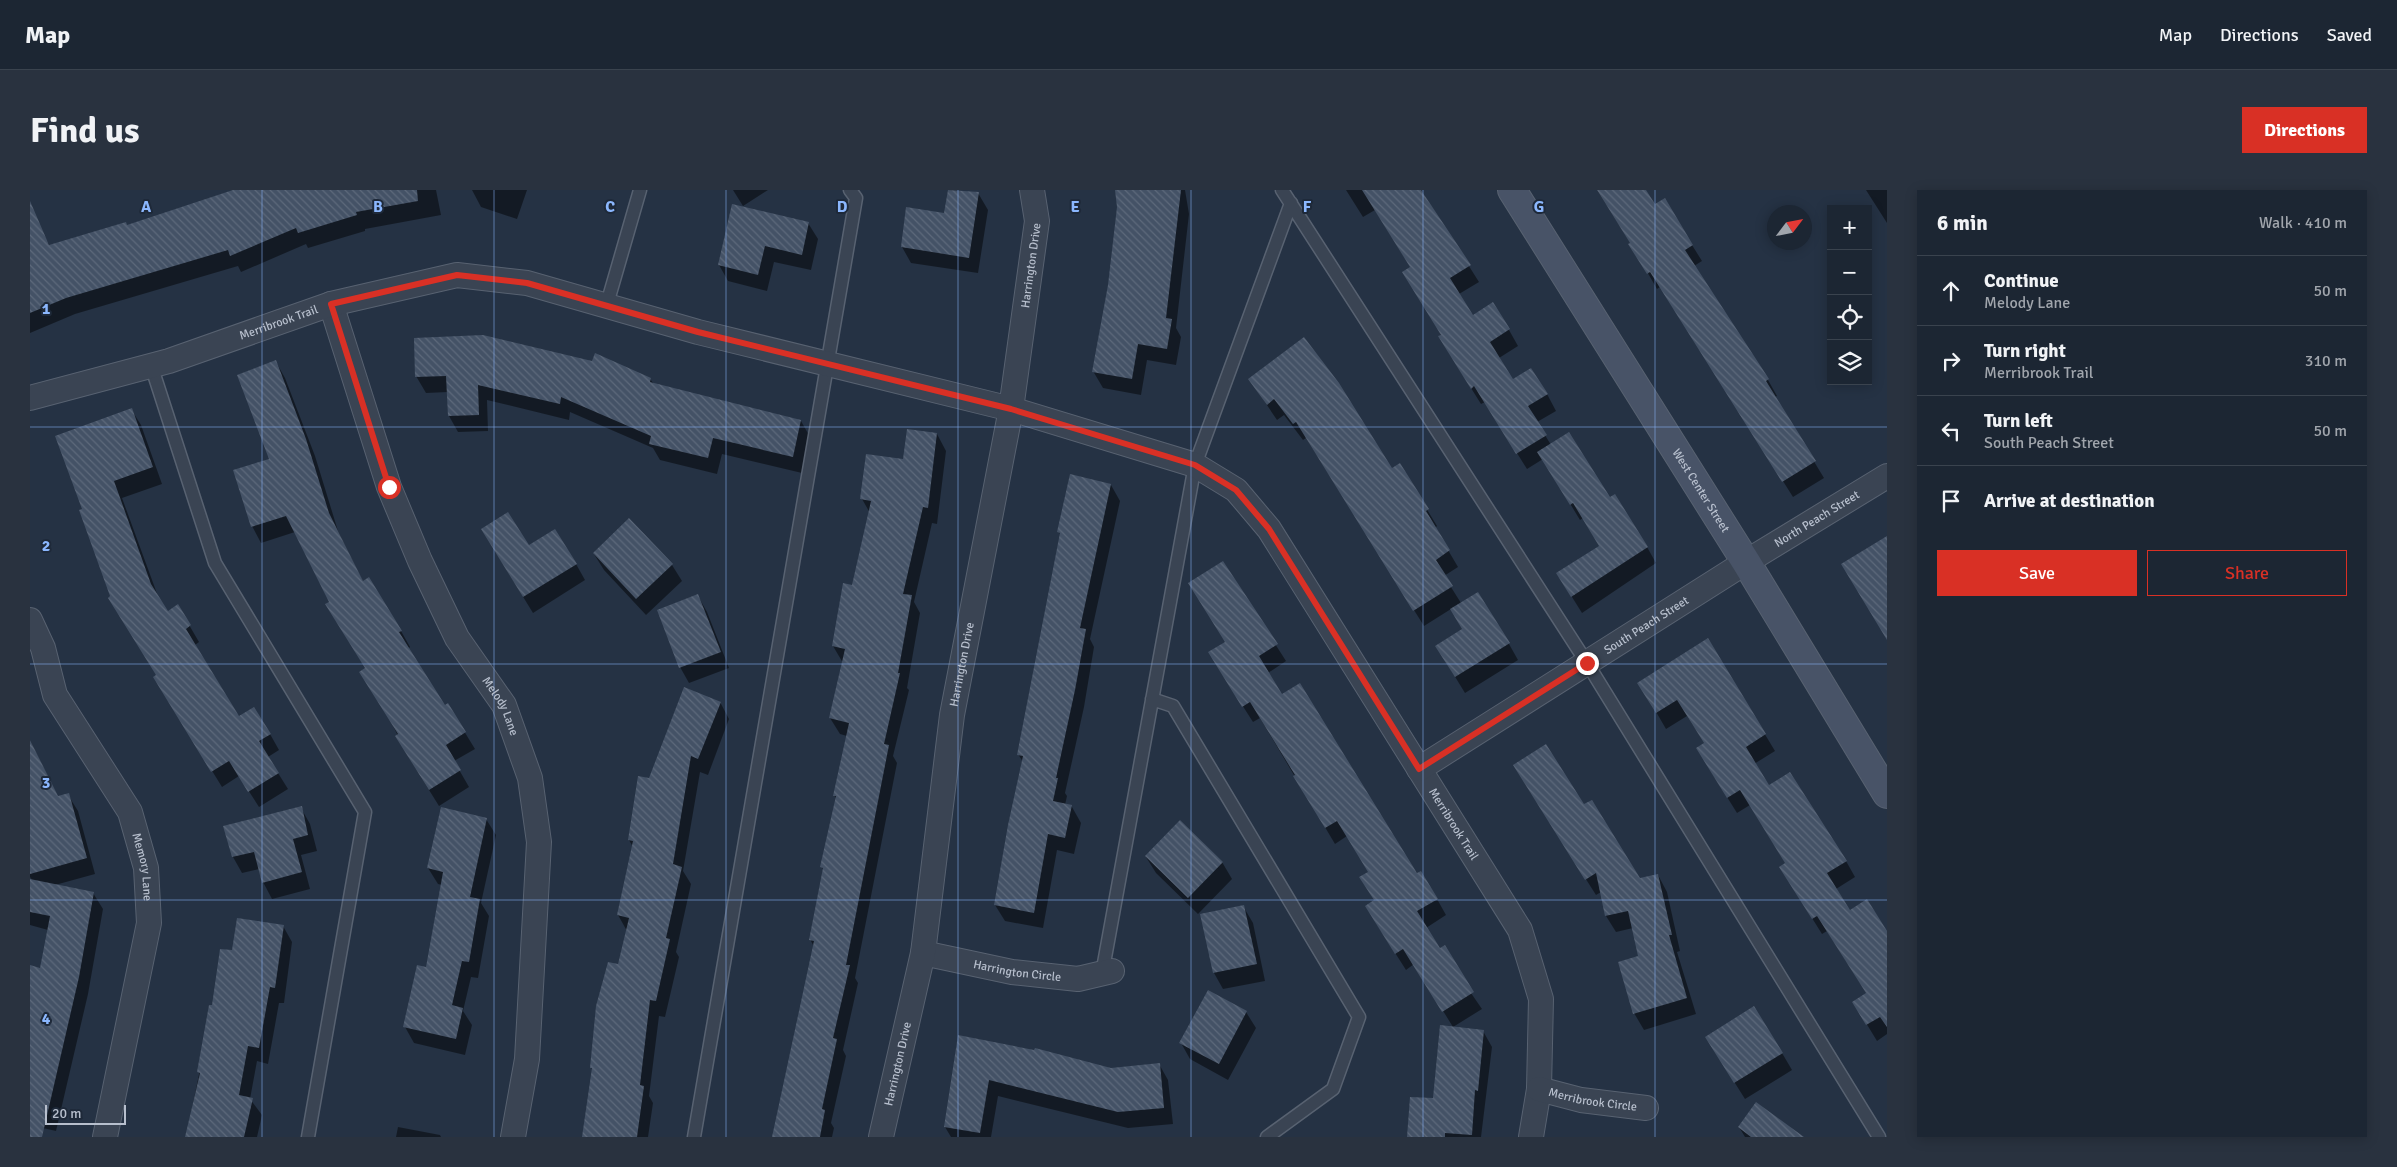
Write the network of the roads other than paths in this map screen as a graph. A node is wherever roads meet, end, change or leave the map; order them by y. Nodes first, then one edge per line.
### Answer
1 (640, 190) edge
2 (850, 190) edge
3 (1032, 190) edge
4 (1282, 190) edge
5 (1512, 190) edge
6 (1290, 203) junction
7 (331, 304) junction
8 (607, 304) junction
9 (827, 364) junction
10 (151, 366) junction
11 (30, 398) edge
12 (1011, 409) junction
13 (1195, 465) junction
14 (1887, 476) edge
15 (1746, 562) junction
16 (30, 620) edge
17 (1587, 663) junction
18 (1152, 699) junction
19 (1419, 769) junction
20 (1887, 794) edge
21 (923, 953) junction
22 (1107, 973) joint
23 (1539, 1088) junction
24 (1646, 1108) dead end
25 (105, 1137) edge
26 (308, 1137) edge
27 (513, 1137) edge
28 (694, 1137) edge
29 (881, 1137) edge
30 (1267, 1137) edge
31 (1531, 1137) edge
32 (1879, 1137) edge

1 - 8 lane
2 - 9 lane
3 - 12 street, Harrington Drive
4 - 6 lane
5 - 15 street, West Center Street
6 - 13 lane
6 - 17 lane
7 - 8 street, Merribrook Trail
7 - 10 street, Merribrook Trail
7 - 27 street, Melody Lane
8 - 9 street, Merribrook Trail
9 - 12 street, Merribrook Trail
9 - 28 lane
10 - 11 street, Merribrook Trail
10 - 26 lane
12 - 13 street, Merribrook Trail
12 - 21 street, Harrington Drive
13 - 18 lane
13 - 19 street, Merribrook Trail
14 - 15 street, North Peach Street
15 - 17 street, South Peach Street
15 - 20 street, West Center Street
16 - 25 street, Memory Lane
17 - 19 street, South Peach Street
17 - 32 lane
18 - 22 lane
18 - 30 lane
19 - 23 street, Merribrook Trail
21 - 22 street, Harrington Circle
21 - 29 street, Harrington Drive
23 - 24 street, Merribrook Circle
23 - 31 street, Merribrook Trail

